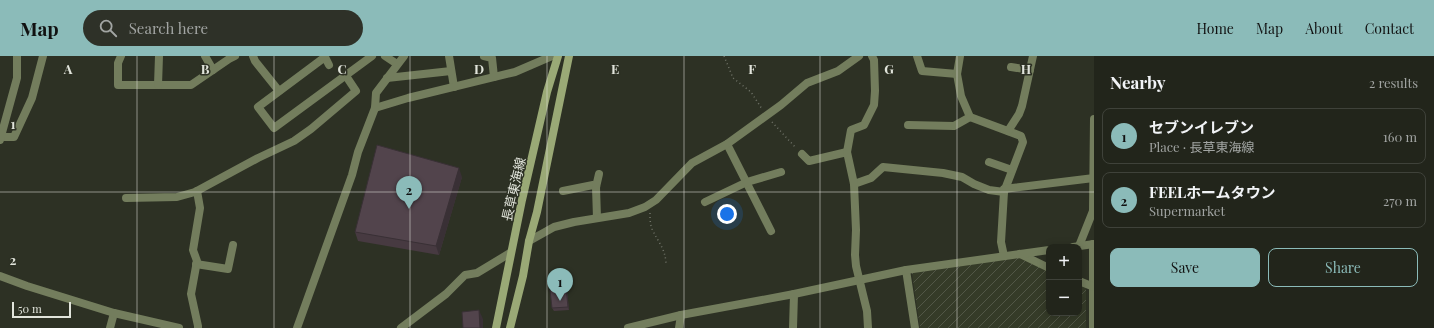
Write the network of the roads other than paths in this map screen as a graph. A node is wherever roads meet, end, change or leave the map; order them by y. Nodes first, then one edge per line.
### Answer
1 (17, 56) edge
2 (43, 56) edge
3 (121, 56) edge
4 (159, 56) edge
5 (205, 56) edge
6 (235, 56) edge
7 (253, 56) edge
8 (372, 56) edge
9 (385, 56) edge
10 (404, 56) edge
11 (449, 56) edge
12 (484, 56) edge
13 (552, 56) edge
14 (558, 56) edge
15 (569, 56) edge
16 (859, 56) edge
17 (872, 56) edge
18 (917, 56) edge
19 (960, 56) edge
20 (1033, 56) edge
21 (397, 64) junction
22 (329, 65) dead end
23 (1011, 67) dead end
24 (213, 70) junction
25 (1030, 70) junction
26 (452, 71) junction
27 (957, 74) junction
28 (346, 76) junction
29 (494, 77) junction
30 (386, 78) junction
31 (158, 85) junction
32 (454, 87) junction
33 (279, 91) junction
34 (375, 108) junction
35 (970, 117) junction
36 (1094, 119) edge
37 (908, 125) dead end
38 (1008, 131) junction
39 (0, 138) edge
40 (727, 144) junction
41 (847, 152) junction
42 (802, 154) road end
43 (989, 162) dead end
44 (1012, 170) junction
45 (781, 172) dead end
46 (599, 174) dead end
47 (1093, 178) edge
48 (747, 182) junction
49 (854, 184) junction
50 (596, 187) junction
51 (197, 191) junction
52 (563, 191) dead end
53 (1004, 191) junction
54 (126, 198) dead end
55 (705, 202) dead end
56 (597, 218) junction
57 (771, 231) dead end
58 (529, 240) junction
59 (1077, 244) edge
60 (1094, 244) edge
61 (233, 245) dead end
62 (1082, 246) edge
63 (1046, 250) edge
64 (510, 253) junction
65 (1020, 254) junction
66 (1004, 256) junction
67 (196, 264) junction
68 (1046, 267) edge
69 (906, 270) junction
70 (0, 276) edge
71 (860, 280) junction
72 (1082, 282) edge
73 (1093, 287) edge
74 (794, 294) junction
75 (114, 313) junction
76 (681, 315) junction
77 (110, 328) edge
78 (179, 328) edge
79 (198, 328) edge
80 (297, 328) edge
81 (400, 328) edge
82 (496, 328) edge
83 (510, 328) edge
84 (628, 328) edge
85 (679, 328) edge
86 (793, 328) edge
87 (868, 328) edge
88 (915, 328) edge
89 (1093, 328) edge

1 - 39 street
2 - 39 street
3 - 31 street
4 - 31 street
5 - 24 street
6 - 24 street
7 - 33 street
8 - 28 street
9 - 21 street
10 - 21 street
11 - 26 street
12 - 29 street
13 - 29 street
14 - 64 main road, 長草東海線
15 - 58 main road, 長草東海線
16 - 40 street
17 - 41 street
18 - 27 street
19 - 27 street
20 - 25 street
21 - 30 street
22 - 33 street
23 - 25 street
24 - 31 street
25 - 38 street
26 - 30 street
26 - 32 street
27 - 35 street
28 - 33 street
28 - 51 street
29 - 32 street
30 - 34 street
32 - 34 street
34 - 80 street
35 - 37 street
35 - 38 street
36 - 47 street
38 - 44 street
40 - 48 street
40 - 56 street
41 - 42 street
41 - 49 street
43 - 44 street
44 - 53 street
45 - 48 street
46 - 50 street
47 - 53 street
47 - 59 street
48 - 55 street
48 - 57 street
49 - 53 street
49 - 71 street
50 - 52 street
50 - 56 street
51 - 54 street
51 - 67 street
53 - 66 street
56 - 58 street
58 - 83 main road, 長草東海線
60 - 62 street
60 - 73 street
61 - 67 street
63 - 65 street
64 - 81 street
64 - 82 main road, 長草東海線
65 - 66 street
65 - 68 street
66 - 69 street
67 - 79 street
69 - 71 street
69 - 88 street
70 - 75 street
71 - 74 street
71 - 87 street
72 - 73 street
73 - 89 street
74 - 76 street
74 - 86 street
75 - 77 street
75 - 78 street
76 - 84 street
76 - 85 street

